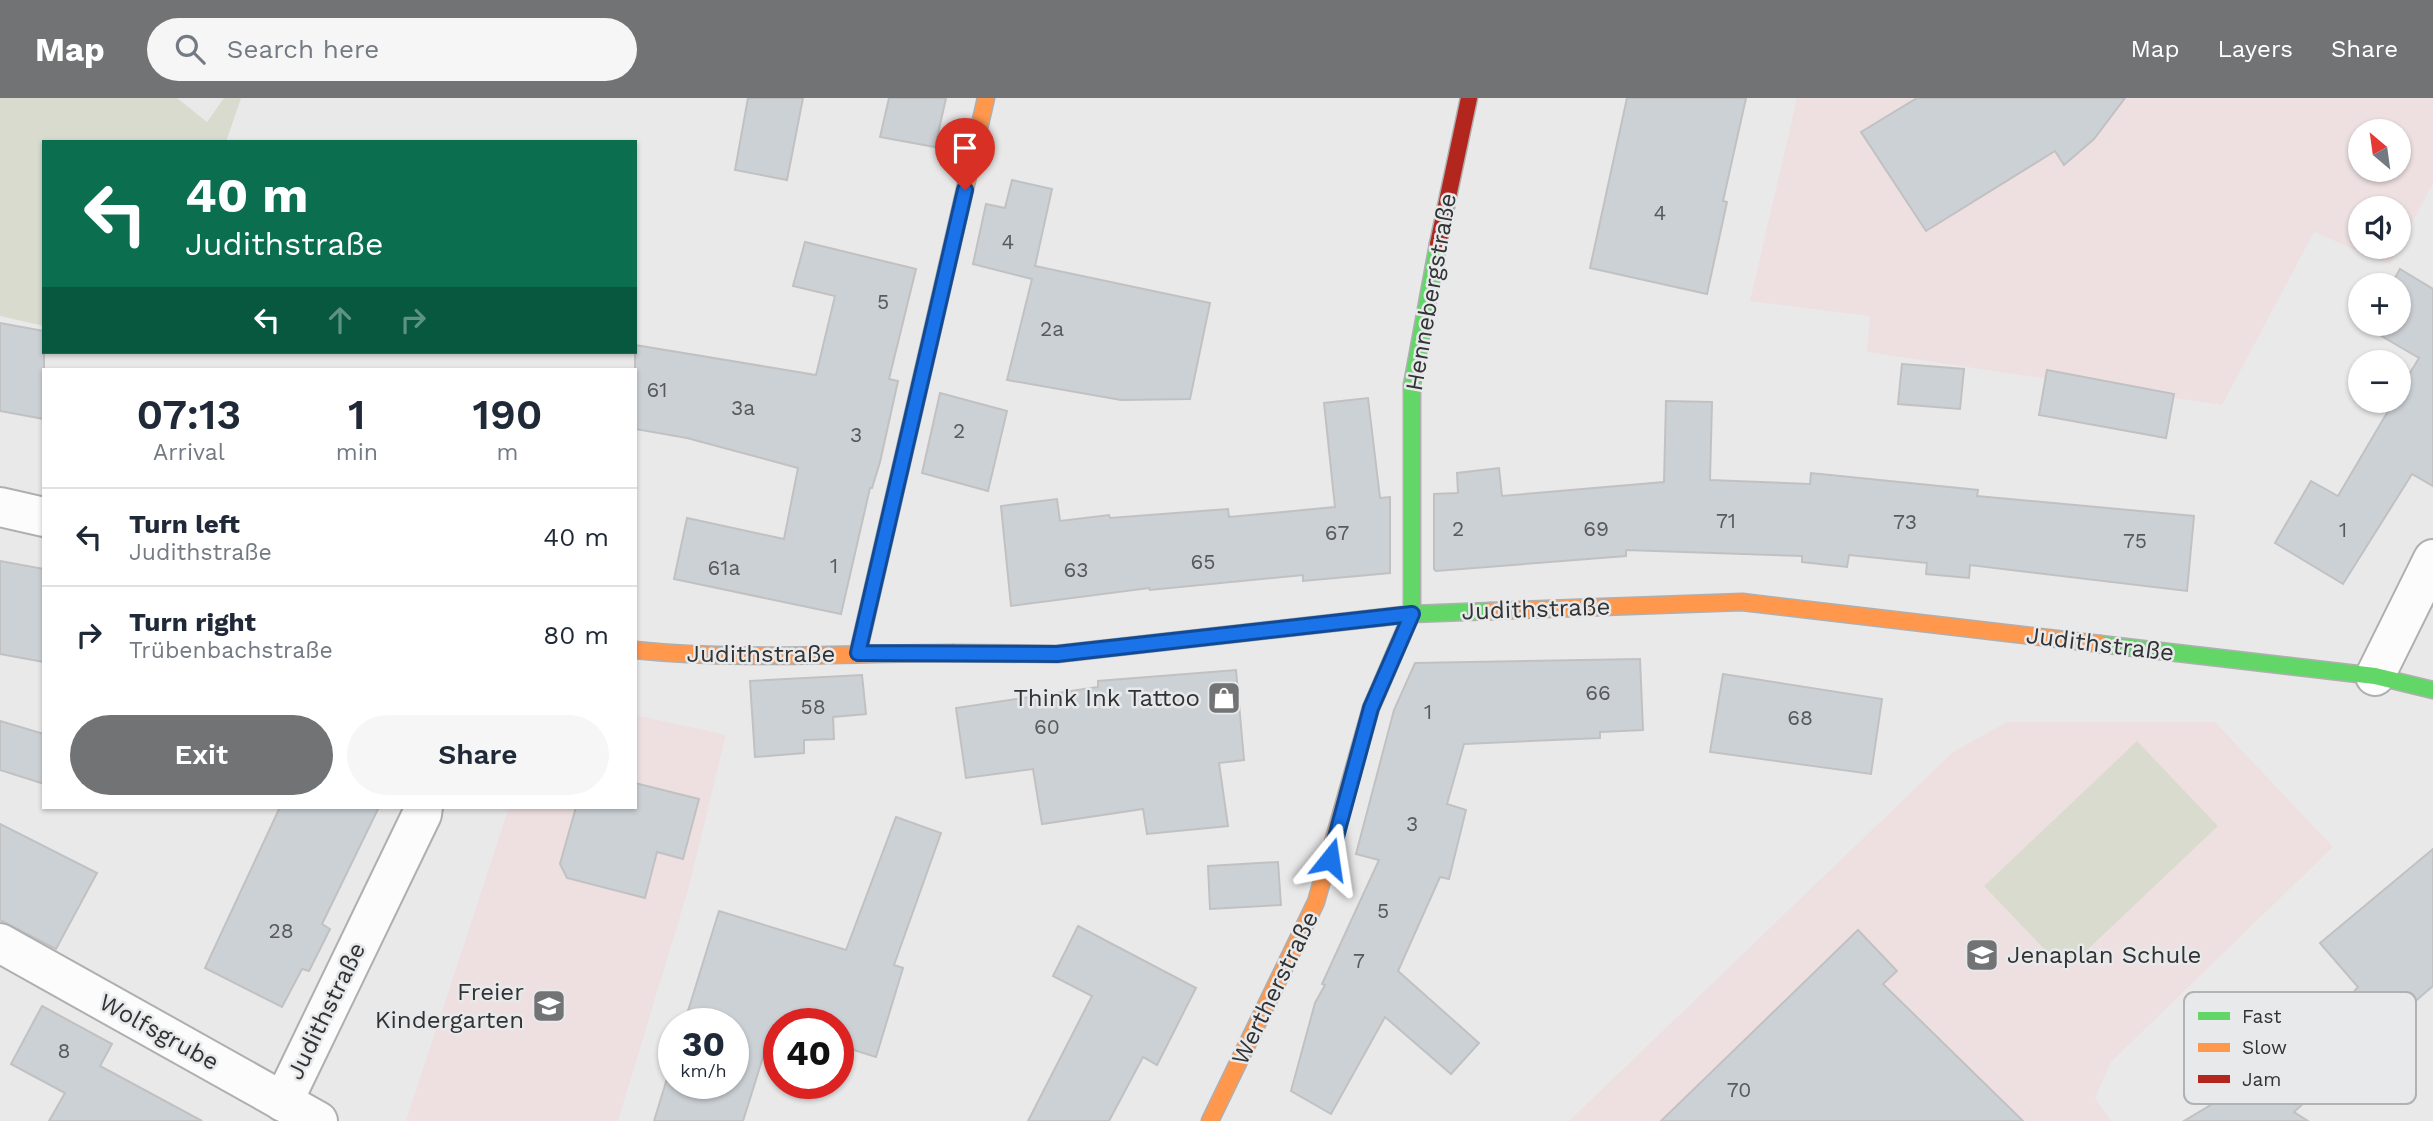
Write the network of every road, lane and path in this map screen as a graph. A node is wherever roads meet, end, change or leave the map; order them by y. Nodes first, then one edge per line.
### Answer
1 (986, 98) edge
2 (1469, 98) edge
3 (0, 507) edge
4 (42, 517) edge
5 (2433, 559) edge
6 (1412, 614) junction
7 (637, 650) edge
8 (858, 653) junction
9 (2375, 676) junction
10 (2433, 690) edge
11 (423, 809) edge
12 (0, 943) edge
13 (282, 1102) junction
14 (318, 1121) edge
15 (1210, 1121) edge

1 - 8 street
2 - 6 street, Hennebergstraße
3 - 4 street
5 - 9 street
6 - 8 street, Judithstraße
6 - 9 street, Judithstraße
6 - 15 street, Wertherstraße
7 - 8 street, Judithstraße
9 - 10 street, Judithstraße
11 - 13 street, Judithstraße
12 - 13 street, Wolfsgrube
13 - 14 street, Wolfsgrube

